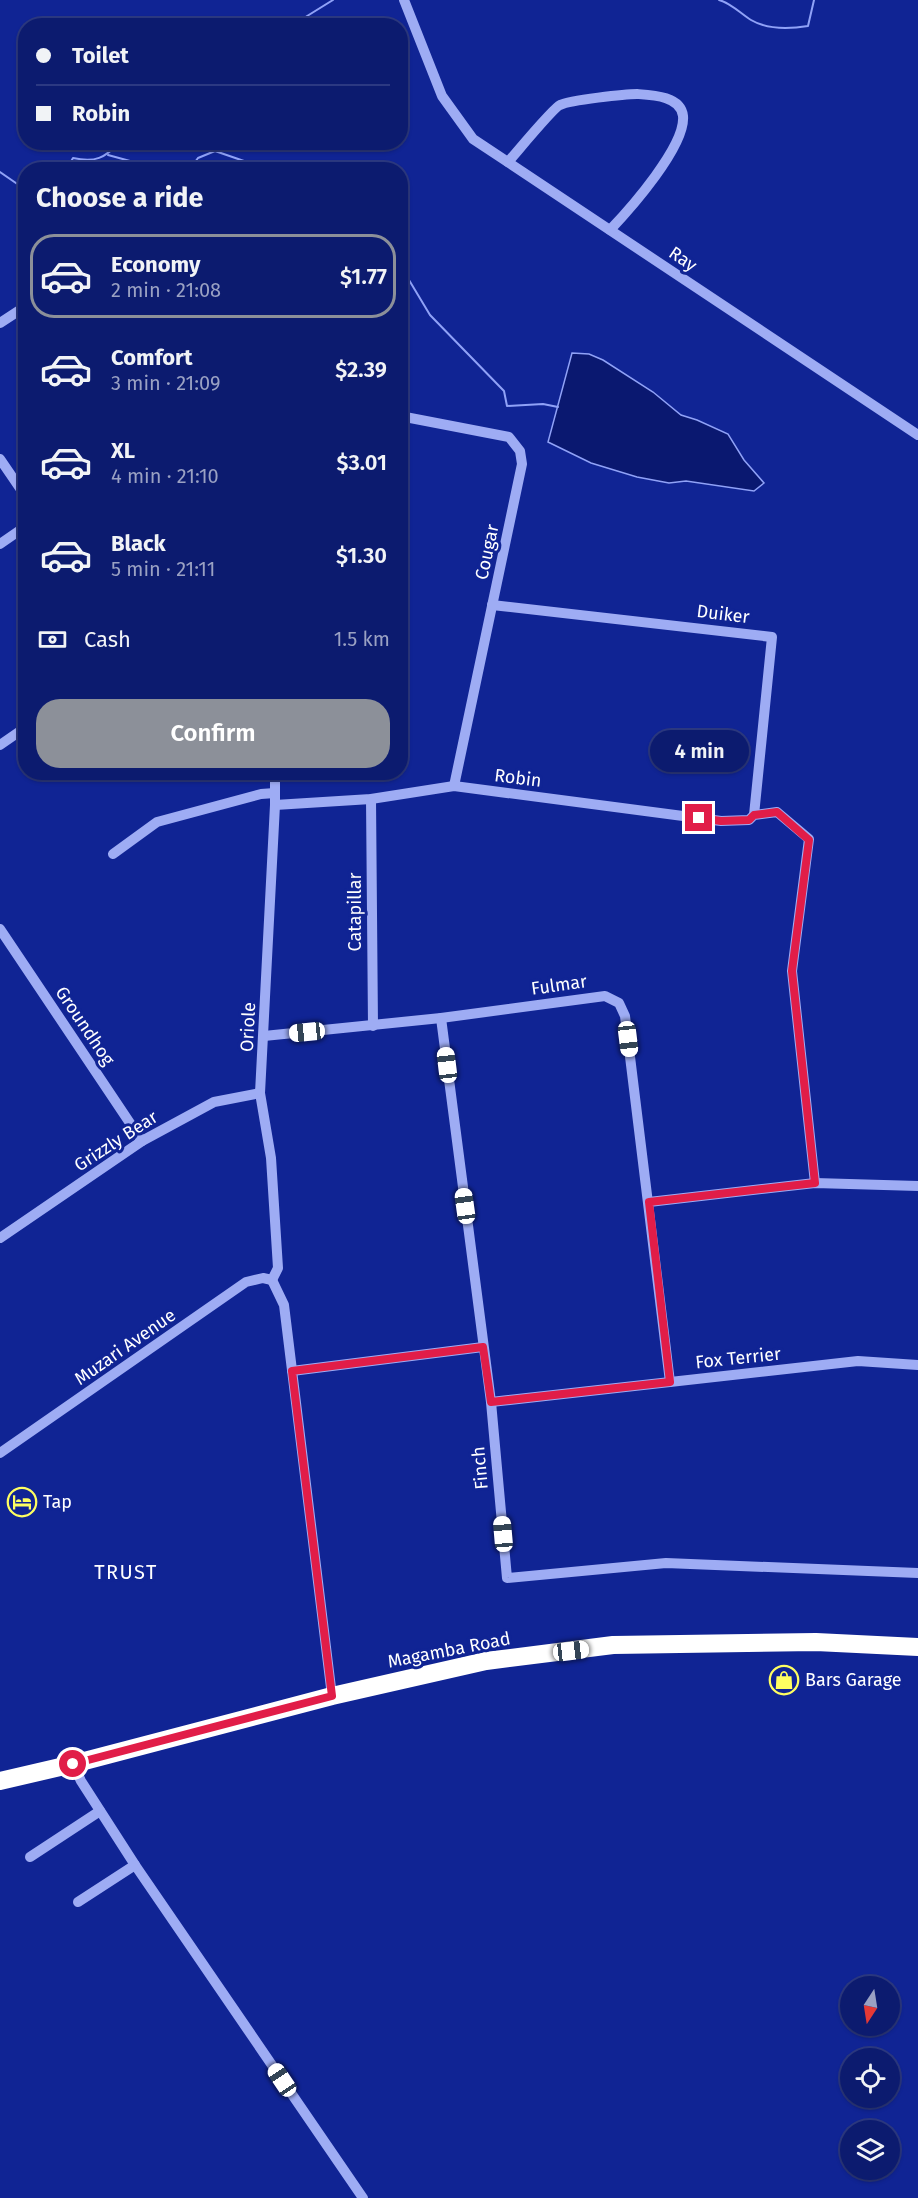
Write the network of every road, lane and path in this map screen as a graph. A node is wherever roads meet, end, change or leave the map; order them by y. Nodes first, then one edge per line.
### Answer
1 (404, 0) edge
2 (508, 162) junction
3 (610, 231) junction
4 (18, 311) edge
5 (0, 323) edge
6 (408, 418) edge
7 (916, 430) edge
8 (0, 459) edge
9 (18, 485) edge
10 (18, 532) edge
11 (0, 544) edge
12 (492, 605) junction
13 (18, 733) edge
14 (0, 745) edge
15 (275, 780) edge
16 (454, 786) junction
17 (275, 799) junction
18 (371, 799) junction
19 (754, 815) junction
20 (113, 854) dead end
21 (0, 929) edge
22 (441, 1018) junction
23 (372, 1026) junction
24 (264, 1036) junction
25 (260, 1093) junction
26 (142, 1141) junction
27 (815, 1183) junction
28 (918, 1186) edge
29 (649, 1202) junction
30 (0, 1238) edge
31 (272, 1280) junction
32 (483, 1347) junction
33 (918, 1365) edge
34 (292, 1371) junction
35 (670, 1382) junction
36 (491, 1402) junction
37 (0, 1453) edge
38 (918, 1573) edge
39 (918, 1647) edge
40 (332, 1696) junction
41 (73, 1764) junction
42 (0, 1781) edge
43 (100, 1811) junction
44 (30, 1857) dead end
45 (135, 1865) junction
46 (78, 1902) dead end
47 (363, 2198) edge

1 - 2 street, Ray
2 - 3 street, Ray
2 - 3 street
3 - 7 street, Ray
4 - 5 street
6 - 12 street, Cougar
8 - 9 street
10 - 11 street
12 - 16 street, Cougar
12 - 19 street, Duiker
13 - 14 street
15 - 17 street, Oriole
16 - 18 street, Robin
16 - 19 street, Robin
17 - 18 street, Robin
17 - 20 street, Robin
17 - 24 street, Oriole
18 - 23 street, Catapillar
19 - 27 street, Robin
21 - 26 street, Groundhog
22 - 23 street, Fulmar
22 - 29 street, Fulmar
22 - 32 street, Finch
23 - 24 street, Fulmar
24 - 25 street, Oriole
25 - 26 street, Grizzly Bear
25 - 31 street, Oriole
26 - 30 street, Grizzly Bear
27 - 28 street
27 - 29 street
29 - 35 street, Fulmar
31 - 34 street
31 - 37 street, Muzari Avenue
32 - 34 street
32 - 36 street, Finch
33 - 35 street, Fox Terrier
34 - 40 street
35 - 36 street, Fox Terrier
36 - 38 street, Finch
39 - 40 highway, Magamba Road
40 - 41 highway, Magamba Road
41 - 42 highway, Magamba Road
41 - 43 street
43 - 44 street
43 - 45 street
45 - 46 street
45 - 47 street

